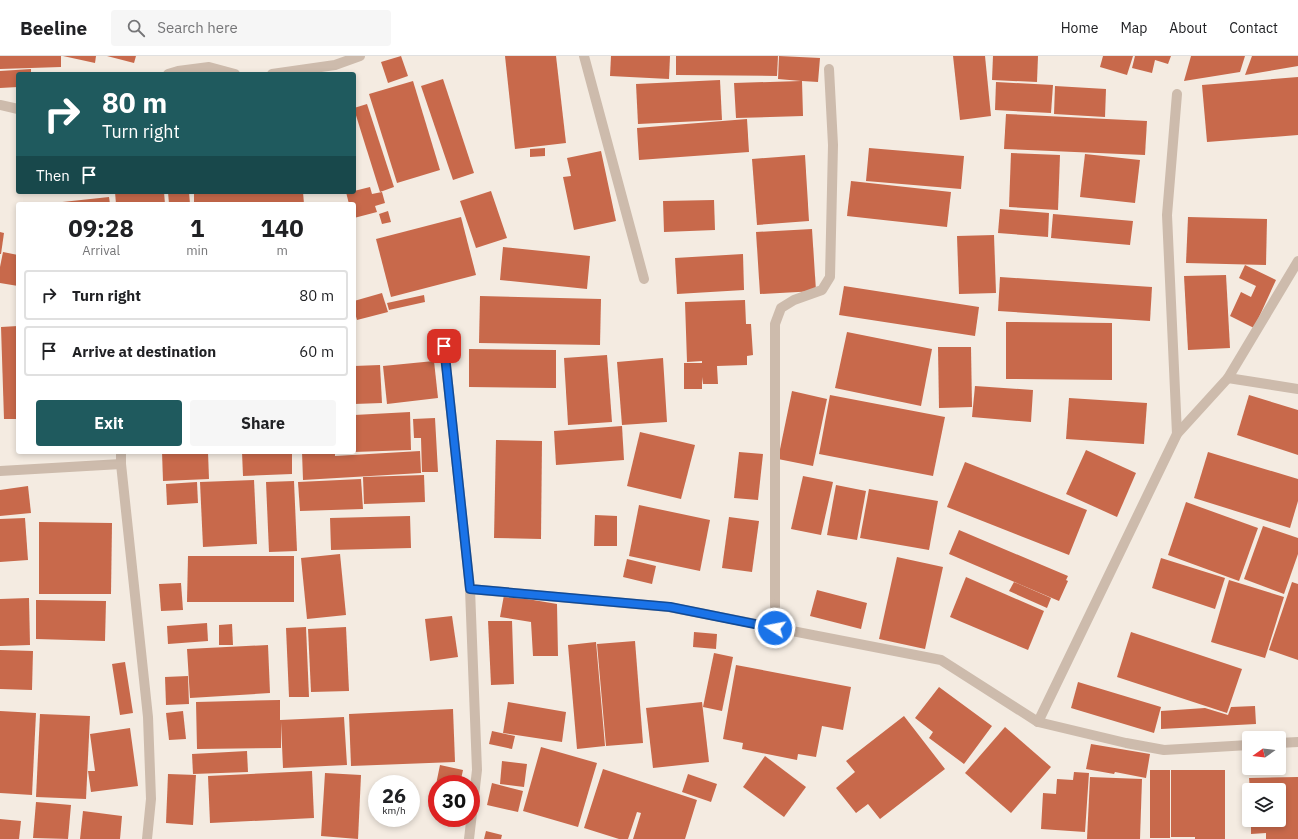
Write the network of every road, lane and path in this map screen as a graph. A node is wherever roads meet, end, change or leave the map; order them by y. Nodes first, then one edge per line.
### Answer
1 (360, 56) edge
2 (584, 56) edge
3 (829, 69) dead end
4 (175, 72) edge
5 (226, 72) edge
6 (286, 72) edge
7 (1177, 94) dead end
8 (0, 105) edge
9 (16, 109) edge
10 (1298, 261) edge
11 (644, 279) dead end
12 (444, 346) dead end
13 (1228, 378) junction
14 (1298, 389) edge
15 (1177, 434) junction
16 (121, 454) edge
17 (121, 464) junction
18 (0, 471) edge
19 (470, 589) junction
20 (775, 628) junction
21 (1038, 722) junction
22 (1298, 742) edge
23 (1286, 743) edge
24 (1242, 745) edge
25 (147, 839) edge
26 (469, 839) edge

1 - 6 street
2 - 11 street
3 - 20 street
4 - 5 street
7 - 15 street
8 - 9 street
10 - 13 street
12 - 19 street
13 - 14 street
13 - 15 street
15 - 21 street
16 - 17 street
17 - 18 street
17 - 25 street
19 - 20 street
19 - 26 street
20 - 21 street
21 - 24 street
22 - 23 street

